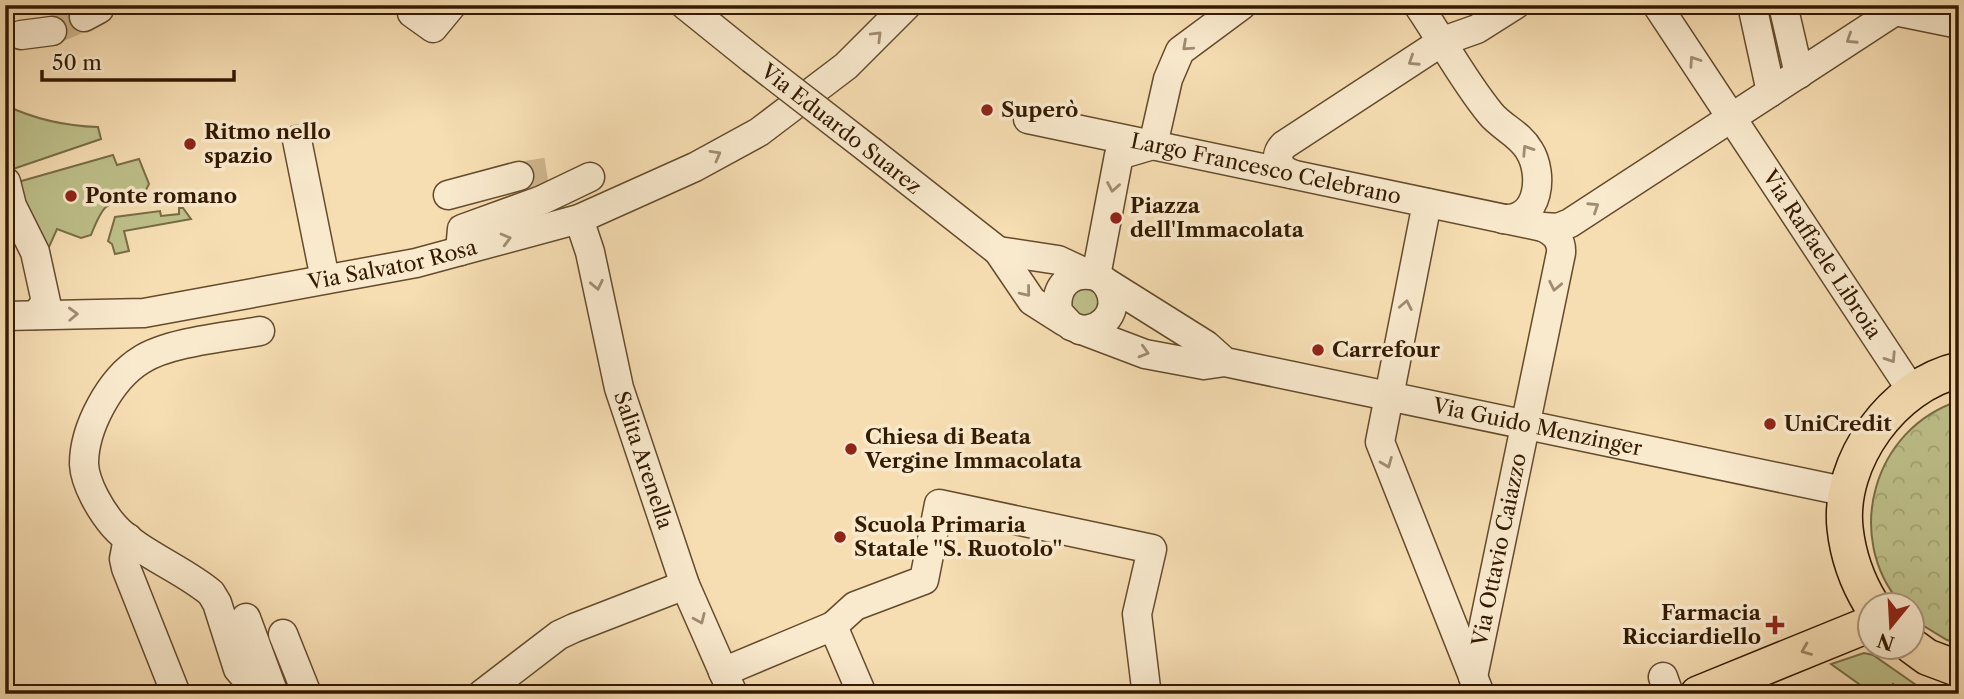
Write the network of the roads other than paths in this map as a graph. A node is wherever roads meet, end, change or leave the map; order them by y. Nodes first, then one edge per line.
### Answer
1 (452, 5) edge
2 (685, 5) edge
3 (907, 5) edge
4 (1242, 5) edge
5 (1418, 5) edge
6 (1515, 5) edge
7 (1657, 5) edge
8 (1752, 5) edge
9 (1783, 5) edge
10 (412, 13) dead end
11 (1959, 24) edge
12 (52, 31) tunnel mouth
13 (21, 36) dead end
14 (1443, 41) junction
15 (1799, 74) junction
16 (1771, 92) junction
17 (1731, 118) junction
18 (1028, 119) dead end
19 (297, 140) dead end
20 (1153, 145) junction
21 (556, 170) tunnel mouth
22 (1292, 174) junction
23 (519, 176) tunnel mouth
24 (6, 182) edge
25 (448, 195) dead end
26 (1427, 203) junction
27 (579, 219) junction
28 (1503, 219) junction
29 (1543, 227) junction
30 (460, 251) junction
31 (998, 251) junction
32 (1096, 277) junction
33 (325, 279) junction
34 (36, 315) junction
35 (5, 316) edge
36 (1072, 326) junction
37 (260, 331) dead end
38 (1225, 362) junction
39 (1959, 370) edge
40 (1912, 391) junction
41 (1388, 396) junction
42 (1526, 425) junction
43 (1848, 492) junction
44 (128, 538) junction
45 (685, 585) junction
46 (1864, 590) edge
47 (246, 618) dead end
48 (833, 626) junction
49 (1856, 630) edge
50 (284, 634) dead end
51 (1926, 656) edge
52 (1959, 669) edge
53 (728, 683) edge
54 (1477, 685) edge
55 (176, 694) edge
56 (273, 694) edge
57 (307, 694) edge
58 (482, 694) edge
59 (862, 694) edge
60 (1143, 694) edge
61 (1698, 694) edge

1 - 10 street
2 - 31 street, Via Eduardo Suarez, bridge
27 -> 3 street, Via Salvator Rosa
4 -> 20 street
5 - 14 street
6 - 14 street
17 -> 7 street, Via Raffaele Libroia
8 - 16 street
9 - 15 street
11 -> 15 street
12 - 13 street
14 -> 22 street
28 -> 14 street
15 - 16 street
16 - 17 street
29 -> 17 street, Largo Francesco Celebrano
17 -> 40 street, Via Raffaele Libroia
18 - 20 street, Largo Francesco Celebrano
19 - 33 street
20 - 22 street, Largo Francesco Celebrano
20 -> 32 street
21 - 30 street
22 - 26 street, Largo Francesco Celebrano
23 - 25 street
24 - 34 street
26 - 28 street, Largo Francesco Celebrano
41 -> 26 street
30 -> 27 street, Via Salvator Rosa
27 -> 45 street, Salita Arenella
28 - 29 street, Largo Francesco Celebrano
29 -> 42 street, Via Ottavio Caiazzo
30 - 33 street, Via Salvator Rosa
31 - 32 street
31 -> 36 street
32 - 36 street
32 - 36 street
32 - 38 street
34 -> 33 street, Via Salvator Rosa
34 - 35 street, Via Salvator Rosa
36 -> 38 street
37 - 44 street
38 - 41 street, Via Guido Menzinger
39 - 40 main road
40 - 43 main road
41 - 42 street, Via Guido Menzinger
41 -> 54 street
42 - 43 street, Via Guido Menzinger
42 - 54 street, Via Ottavio Caiazzo
43 - 46 main road
44 - 55 street
44 - 56 street
45 -> 53 street, Salita Arenella
45 - 58 street
47 - 56 street
48 - 53 street
48 - 59 street
48 - 60 street
49 -> 61 main road
50 - 57 street
51 - 52 main road

